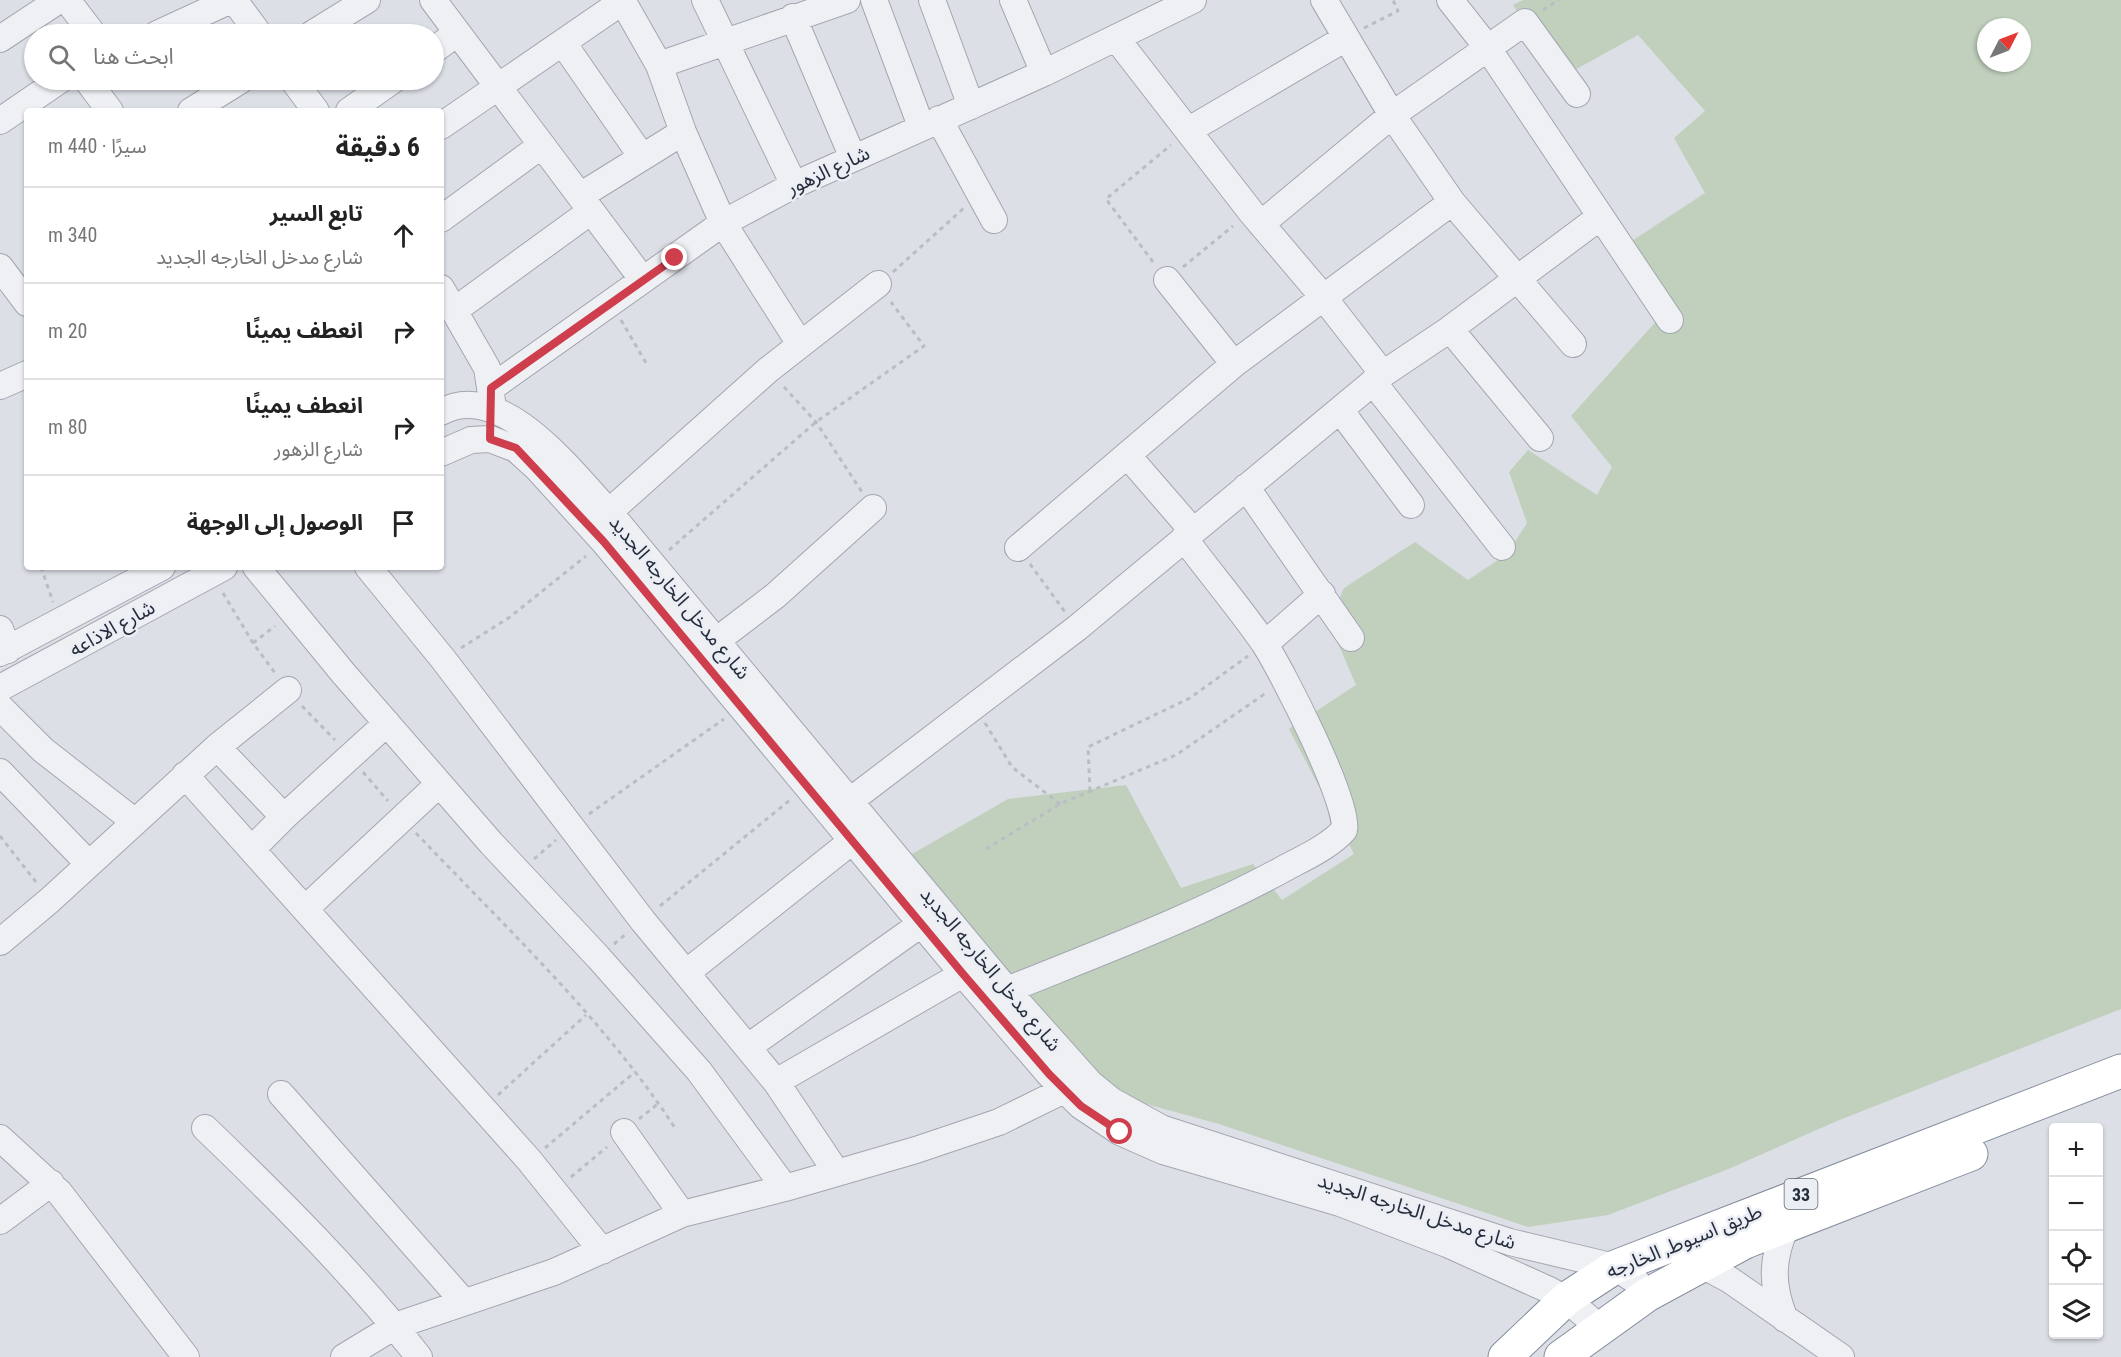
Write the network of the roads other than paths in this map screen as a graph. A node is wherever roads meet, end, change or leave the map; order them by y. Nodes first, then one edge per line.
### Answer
1 (59, 0) edge
2 (67, 0) edge
3 (233, 0) edge
4 (367, 0) edge
5 (433, 0) edge
6 (705, 0) edge
7 (847, 0) edge
8 (874, 0) edge
9 (932, 0) edge
10 (1013, 0) edge
11 (1193, 0) edge
12 (1324, 0) edge
13 (1450, 0) edge
14 (623, 1) edge
15 (340, 7) edge
16 (794, 17) junction
17 (85, 24) edge
18 (179, 24) edge
19 (251, 24) edge
20 (322, 24) edge
21 (457, 33) junction
22 (1, 38) edge
23 (1116, 38) junction
24 (1346, 38) junction
25 (725, 41) junction
26 (444, 43) edge
27 (563, 43) junction
28 (1487, 47) junction
29 (659, 65) junction
30 (1044, 73) junction
31 (499, 87) junction
32 (45, 90) edge
33 (94, 90) edge
34 (225, 90) edge
35 (300, 90) edge
36 (379, 90) edge
37 (1577, 94) dead end
38 (971, 106) junction
39 (108, 108) edge
40 (196, 108) edge
41 (314, 108) edge
42 (353, 108) edge
43 (1392, 115) junction
44 (0, 121) edge
45 (930, 122) junction
46 (444, 124) edge
47 (1189, 130) junction
48 (683, 132) junction
49 (542, 145) junction
50 (642, 158) junction
51 (853, 158) junction
52 (794, 185) junction
53 (1452, 202) junction
54 (586, 203) junction
55 (444, 217) edge
56 (1600, 217) junction
57 (1256, 218) junction
58 (994, 220) dead end
59 (723, 224) junction
60 (0, 267) edge
61 (1518, 277) junction
62 (643, 280) junction
63 (1167, 280) road end
64 (878, 284) road end
65 (444, 293) edge
66 (1324, 298) junction
67 (24, 299) edge
68 (455, 310) junction
69 (1670, 320) dead end
70 (1450, 329) junction
71 (800, 344) junction
72 (1573, 344) dead end
73 (1234, 364) junction
74 (24, 375) edge
75 (1378, 378) junction
76 (0, 386) edge
77 (492, 398) junction
78 (1340, 410) junction
79 (444, 411) edge
80 (1540, 438) dead end
81 (490, 439) junction
82 (444, 452) edge
83 (1128, 456) junction
84 (1246, 488) junction
85 (1411, 506) dead end
86 (873, 508) road end
87 (609, 512) junction
88 (1188, 534) junction
89 (1502, 547) dead end
90 (1018, 548) road end
91 (157, 570) edge
92 (218, 570) edge
93 (258, 570) edge
94 (370, 570) edge
95 (1322, 594) junction
96 (1351, 638) dead end
97 (716, 641) junction
98 (3, 644) edge
99 (1265, 644) junction
100 (0, 688) edge
101 (288, 690) road end
102 (0, 707) edge
103 (387, 723) junction
104 (218, 747) junction
105 (0, 772) edge
106 (185, 775) junction
107 (439, 783) junction
108 (850, 801) junction
109 (284, 817) junction
110 (134, 821) junction
111 (852, 841) junction
112 (252, 849) junction
113 (88, 863) junction
114 (305, 909) junction
115 (921, 924) junction
116 (0, 942) edge
117 (686, 973) junction
118 (963, 974) junction
119 (1007, 990) junction
120 (748, 1047) junction
121 (2121, 1071) edge
122 (776, 1082) junction
123 (1064, 1090) junction
124 (281, 1094) dead end
125 (2121, 1095) edge
126 (206, 1128) dead end
127 (624, 1132) dead end
128 (0, 1138) edge
129 (837, 1173) junction
130 (51, 1183) junction
131 (785, 1188) junction
132 (682, 1214) junction
133 (1782, 1214) junction
134 (0, 1221) edge
135 (1451, 1234) junction
136 (602, 1251) junction
137 (1700, 1264) junction
138 (1615, 1267) junction
139 (1647, 1295) junction
140 (1566, 1299) junction
141 (463, 1300) junction
142 (1785, 1319) junction
143 (394, 1326) junction
144 (1599, 1328) junction
145 (186, 1357) edge
146 (345, 1357) edge
147 (419, 1357) edge
148 (1505, 1357) edge
149 (1561, 1357) edge
150 (1841, 1357) edge

1 - 22 street
2 - 17 street
3 - 18 street
3 - 19 street
4 - 15 street
5 - 21 street
6 - 25 street
7 - 16 street
8 - 45 street
9 - 38 street
10 - 30 street
11 - 23 street, شارع الزهور
12 - 24 street
13 - 28 street
14 - 27 street
14 - 29 street
15 - 20 street
16 - 25 street
16 - 51 street
21 - 26 street
21 - 31 street
23 - 30 street, شارع الزهور
23 - 47 street
24 - 43 street
24 - 47 street
25 - 29 street
25 - 52 street
27 - 31 street
27 - 50 street
28 - 37 street
28 - 43 street
28 - 56 street
29 - 48 street
30 - 38 street, شارع الزهور
31 - 46 street
31 - 49 street
32 - 44 street
33 - 39 street
34 - 40 street
35 - 41 street
36 - 42 street
38 - 45 street, شارع الزهور
43 - 53 street
43 - 57 street
45 - 51 street, شارع الزهور
45 - 58 street
47 - 57 street
48 - 50 street
48 - 59 street
49 - 54 street
49 - 55 street
50 - 54 street
51 - 52 street, شارع الزهور
52 - 59 street, شارع الزهور
53 - 61 street
53 - 66 street
54 - 62 street
54 - 68 street
56 - 61 street
56 - 69 street
57 - 66 street
59 - 62 street, شارع الزهور
59 - 71 street
60 - 67 street
61 - 70 street
61 - 72 street
62 - 77 street, شارع الزهور
63 - 73 street
64 - 71 street
65 - 68 street
66 - 73 street
66 - 75 street
68 - 77 street
70 - 75 street
70 - 80 street
71 - 87 street
73 - 83 street
74 - 76 street
75 - 78 street
75 - 89 street
77 - 79 street
77 - 81 street
77 - 87 street, شارع مدخل الخارجه الجديد
78 - 84 street
78 - 85 street
81 - 82 street
81 - 111 street, شارع مدخل الخارجه الجديد
83 - 88 street
83 - 90 street
84 - 88 street
84 - 95 street
86 - 97 street
87 - 97 street, شارع مدخل الخارجه الجديد
88 - 99 street
88 - 108 street
91 - 98 street, شارع الاذاعه
92 - 100 street, شارع الاذاعه
93 - 103 street
94 - 117 street
95 - 96 street
95 - 99 street
97 - 108 street, شارع مدخل الخارجه الجديد
99 - 119 street
101 - 104 street
102 - 110 street
103 - 107 street
103 - 109 street
104 - 106 street
104 - 109 street
105 - 113 street
106 - 110 street
106 - 112 street
107 - 114 street
107 - 131 street
108 - 119 street, شارع مدخل الخارجه الجديد
109 - 112 street
110 - 113 street
111 - 115 street, شارع مدخل الخارجه الجديد
111 - 117 street
112 - 114 street
113 - 116 street
114 - 136 street
115 - 118 street, شارع مدخل الخارجه الجديد
115 - 120 street
117 - 120 street
118 - 122 street
118 - 123 street, شارع مدخل الخارجه الجديد
119 - 135 street, شارع مدخل الخارجه الجديد
120 - 122 street
121 - 133 highway, طريق اسيوط, الخارجه / 33
122 - 129 street
123 - 129 street
123 - 135 street, شارع مدخل الخارجه الجديد
124 - 141 street
125 - 133 highway, طريق اسيوط, الخارجه / 33
126 - 143 street
127 - 132 street
128 - 130 street
129 - 131 street
130 - 134 street
130 - 145 street
131 - 132 street
132 - 136 street
133 - 137 highway, طريق اسيوط, الخارجه / 33
133 - 138 highway, طريق اسيوط, الخارجه / 33
133 - 142 street
135 - 138 street, شارع مدخل الخارجه الجديد
135 - 140 street, شارع مدخل الخارجه الجديد
136 - 141 street
137 - 139 highway, طريق اسيوط, الخارجه / 33
137 - 142 street
138 - 139 street, شارع مدخل الخارجه الجديد
138 - 140 highway, طريق اسيوط, الخارجه / 33
139 - 144 highway, طريق اسيوط, الخارجه / 33
140 - 144 street, شارع مدخل الخارجه الجديد
140 - 148 highway, طريق اسيوط, الخارجه / 33
141 - 143 street
142 - 150 street
143 - 146 street
143 - 147 street
144 - 149 highway, طريق اسيوط, الخارجه / 33

